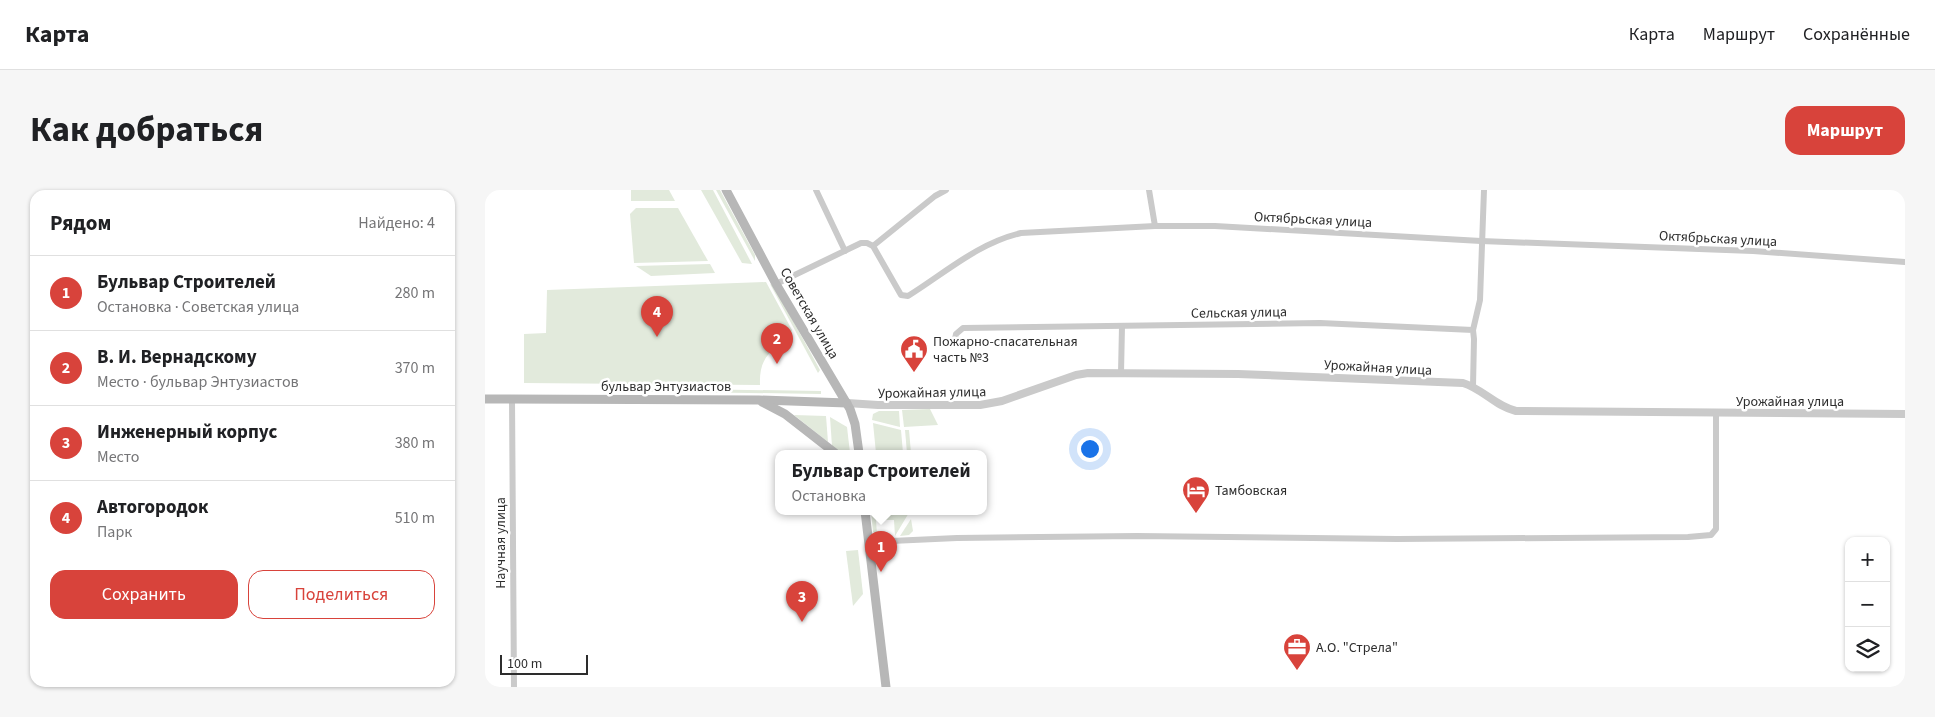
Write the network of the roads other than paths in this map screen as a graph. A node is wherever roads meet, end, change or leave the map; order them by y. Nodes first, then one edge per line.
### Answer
1 (725, 190) edge
2 (816, 190) edge
3 (946, 190) edge
4 (1149, 190) edge
5 (1484, 190) edge
6 (1155, 226) junction
7 (1481, 241) junction
8 (873, 246) junction
9 (845, 251) junction
10 (1905, 262) edge
11 (776, 284) junction
12 (1122, 326) junction
13 (1473, 330) junction
14 (955, 339) dead end
15 (1121, 373) junction
16 (1473, 386) junction
17 (485, 399) edge
18 (512, 399) junction
19 (759, 400) junction
20 (847, 403) junction
21 (1716, 413) junction
22 (1905, 414) edge
23 (831, 450) edge
24 (859, 450) edge
25 (866, 515) edge
26 (869, 542) junction
27 (513, 687) edge
28 (886, 687) edge

1 - 11 main road, Советская улица
2 - 9 street
3 - 8 street
4 - 6 street
5 - 7 street
6 - 7 street, Октябрьская улица
6 - 8 street, Октябрьская улица
7 - 10 street, Октябрьская улица
7 - 13 street
8 - 9 street
9 - 11 street
11 - 20 main road, Советская улица
12 - 13 street, Сельская улица
12 - 14 street, Сельская улица
12 - 15 street
13 - 16 street
15 - 16 street, Урожайная улица
15 - 20 street, Урожайная улица
16 - 21 street, Урожайная улица
17 - 18 main road, бульвар Энтузиастов
18 - 19 main road, бульвар Энтузиастов
18 - 27 street, Научная улица
19 - 20 main road, бульвар Энтузиастов
19 - 23 main road
20 - 24 main road, Советская улица
21 - 22 street, Урожайная улица
21 - 26 street
25 - 26 main road
26 - 28 main road

